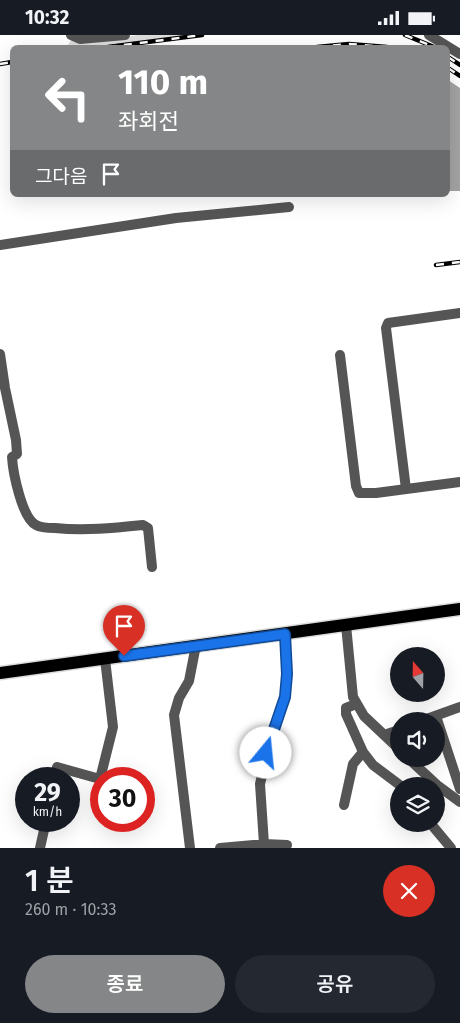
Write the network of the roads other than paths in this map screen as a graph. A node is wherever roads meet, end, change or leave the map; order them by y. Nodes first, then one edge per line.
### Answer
1 (71, 35) edge
2 (125, 35) edge
3 (429, 35) edge
4 (445, 45) edge
5 (289, 207) dead end
6 (0, 245) edge
7 (460, 313) edge
8 (0, 354) edge
9 (340, 355) dead end
10 (2, 388) edge
11 (460, 482) edge
12 (406, 489) junction
13 (152, 567) dead end
14 (460, 609) edge
15 (346, 625) junction
16 (285, 634) junction
17 (196, 645) junction
18 (105, 659) junction
19 (0, 673) edge
20 (356, 704) junction
21 (460, 707) edge
22 (445, 713) edge
23 (390, 733) edge
24 (384, 735) junction
25 (390, 741) edge
26 (445, 748) edge
27 (363, 752) junction
28 (418, 767) edge
29 (80, 773) edge
30 (390, 777) edge
31 (458, 794) edge
32 (344, 805) dead end
33 (44, 832) edge
34 (438, 832) edge
35 (264, 844) junction
36 (288, 845) dead end
37 (40, 848) edge
38 (190, 848) edge
39 (220, 848) edge
40 (451, 848) edge

1 - 2 street
3 - 4 street
5 - 6 street
7 - 12 street
8 - 10 street
9 - 12 street
10 - 13 street
11 - 12 street
14 - 15 main road
15 - 16 main road
15 - 20 street
16 - 17 main road
16 - 35 street
17 - 18 main road
17 - 38 street
18 - 19 main road
18 - 29 street
20 - 24 street
20 - 27 street
21 - 22 street
23 - 24 street
24 - 25 street
26 - 31 street
27 - 30 street
27 - 32 street
28 - 31 street
33 - 37 street
34 - 40 street
35 - 36 street
35 - 39 street

